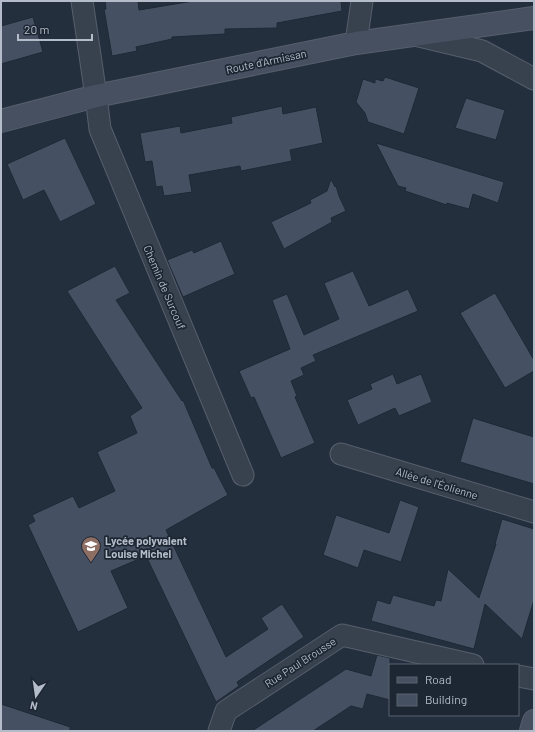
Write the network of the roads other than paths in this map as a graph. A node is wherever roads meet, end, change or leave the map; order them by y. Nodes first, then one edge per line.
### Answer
1 (82, 1) edge
2 (362, 1) edge
3 (534, 18) edge
4 (412, 35) junction
5 (356, 43) junction
6 (534, 79) edge
7 (96, 96) junction
8 (1, 121) edge
9 (341, 454) dead end
10 (243, 475) dead end
11 (534, 512) edge
12 (469, 664) edge
13 (519, 676) edge
14 (534, 679) edge
15 (534, 721) edge
16 (219, 731) edge
17 (531, 731) edge

1 - 7 street, Chemin de Surcouf
2 - 5 street
3 - 4 street, Route d'Armissan
4 - 5 street, Route d'Armissan
4 - 6 street
5 - 7 street, Route d'Armissan
7 - 8 street, Route d'Armissan
7 - 10 street, Chemin de Surcouf
9 - 11 street, Allée de l'Éolienne
12 - 16 street, Rue Paul Brousse
13 - 14 street
15 - 17 street

